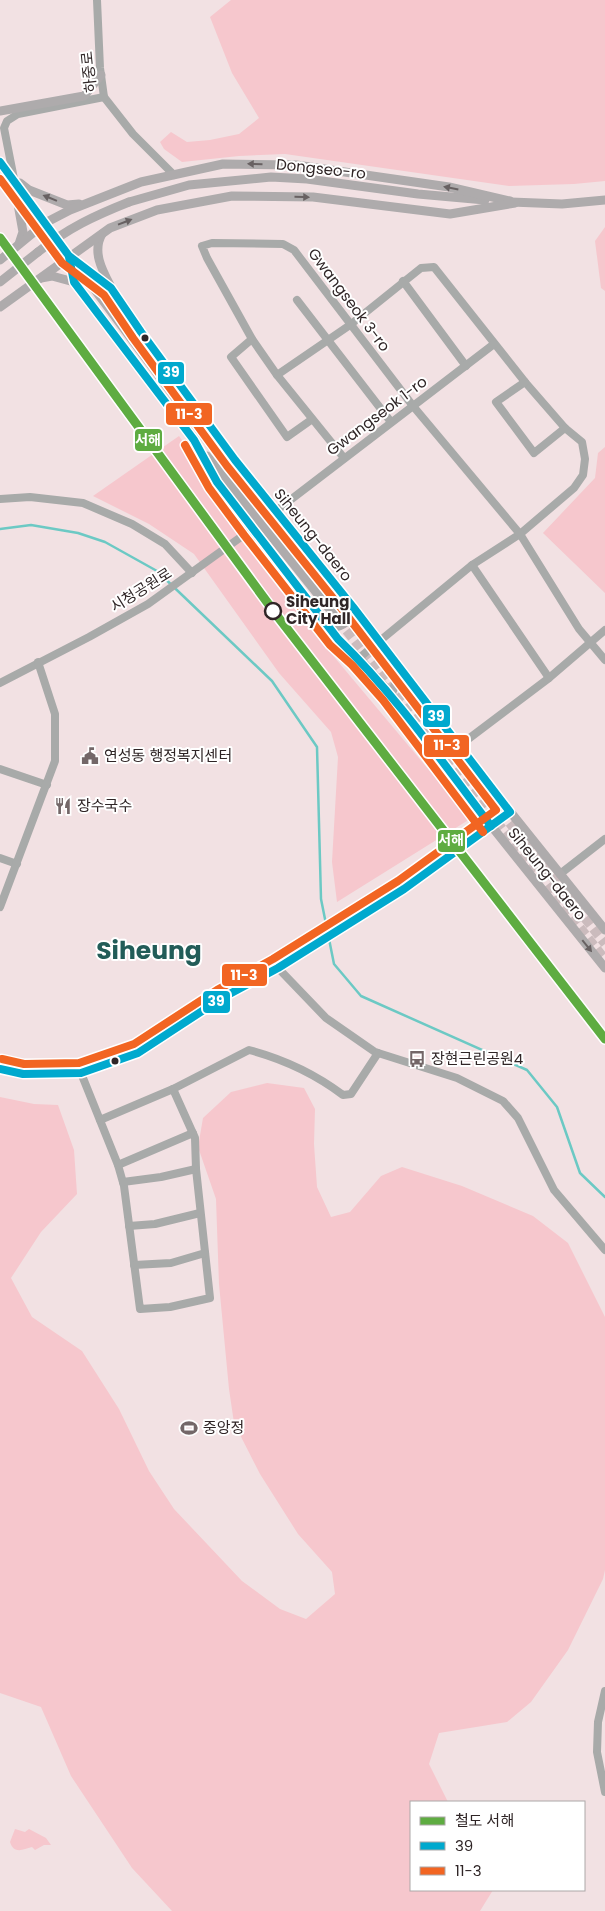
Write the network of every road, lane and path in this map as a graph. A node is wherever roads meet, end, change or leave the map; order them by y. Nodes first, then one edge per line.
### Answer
1 (97, 0) edge
2 (101, 75) junction
3 (104, 97) junction
4 (0, 111) edge
5 (0, 162) edge
6 (174, 174) junction
7 (14, 179) junction
8 (605, 200) edge
9 (89, 202) junction
10 (515, 203) junction
11 (45, 223) junction
12 (102, 233) junction
13 (19, 244) junction
14 (69, 256) junction
15 (0, 260) edge
16 (38, 279) junction
17 (403, 281) junction
18 (0, 282) edge
19 (74, 282) junction
20 (111, 288) junction
21 (297, 300) dead end
22 (0, 307) edge
23 (350, 325) junction
24 (252, 339) junction
25 (328, 339) junction
26 (494, 344) junction
27 (466, 366) junction
28 (277, 375) junction
29 (525, 382) junction
30 (413, 406) junction
31 (311, 420) junction
32 (391, 422) junction
33 (565, 428) junction
34 (194, 440) junction
35 (344, 458) junction
36 (0, 499) edge
37 (276, 511) junction
38 (252, 529) junction
39 (520, 534) junction
40 (472, 565) junction
41 (192, 573) junction
42 (353, 607) junction
43 (329, 628) junction
44 (605, 630) edge
45 (379, 641) junction
46 (589, 643) junction
47 (359, 658) junction
48 (605, 660) edge
49 (38, 662) junction
50 (548, 678) junction
51 (410, 682) junction
52 (0, 683) edge
53 (391, 694) junction
54 (459, 746) junction
55 (0, 769) edge
56 (47, 785) junction
57 (510, 812) junction
58 (491, 826) junction
59 (605, 839) edge
60 (0, 858) edge
61 (17, 864) junction
62 (560, 874) junction
63 (0, 907) edge
64 (605, 930) edge
65 (278, 968) junction
66 (605, 968) edge
67 (378, 1052) junction
68 (0, 1069) edge
69 (81, 1073) junction
70 (174, 1089) junction
71 (100, 1120) junction
72 (193, 1134) junction
73 (118, 1165) junction
74 (196, 1169) junction
75 (123, 1182) junction
76 (200, 1213) junction
77 (129, 1226) junction
78 (605, 1250) edge
79 (205, 1253) junction
80 (134, 1265) junction
81 (605, 1691) edge
82 (605, 1792) edge

1 - 2 street, 하중로
2 - 3 street, 하중로
2 - 4 main road
3 - 6 street, 하중로
3 - 7 street
5 - 7 main road, Siheung-daero
6 - 9 main road
10 -> 6 main road
9 -> 7 main road
7 - 11 main road, Siheung-daero
7 - 13 main road
8 - 10 main road, Dongseo-ro
9 - 11 main road
12 -> 10 main road
10 - 18 main road, Dongseo-ro, bridge
11 - 13 main road
11 - 14 main road, Siheung-daero
12 - 14 main road
12 - 20 main road
13 - 15 main road
14 - 16 main road
14 - 19 main road, Siheung-daero
14 - 20 main road, Siheung-daero
14 - 34 main road, Siheung-daero
16 - 19 main road
16 - 22 main road
17 - 23 street
17 - 26 street
17 - 27 street
19 - 34 main road, Siheung-daero
20 - 37 main road, Siheung-daero
21 - 25 street
23 - 24 street, Gwangseok 3-ro
23 - 25 street
23 - 30 street, Gwangseok 3-ro
24 - 28 street
24 - 31 street
25 - 28 street
25 - 32 street
26 - 27 street, Gwangseok 1-ro
26 - 29 street
27 - 30 street, Gwangseok 1-ro
28 - 31 street
29 - 33 street
29 - 33 street
30 - 32 street, Gwangseok 1-ro
30 - 39 street, Gwangseok 3-ro
31 - 35 street
32 - 35 street, Gwangseok 1-ro
33 - 39 street
34 - 38 main road, Siheung-daero
35 - 37 street, Gwangseok 1-ro
36 - 41 street
37 - 42 main road, Siheung-daero
38 - 41 street, 시청공원로
38 - 43 main road, Siheung-daero
39 - 40 street
39 - 46 street, Gwangseok 3-ro
40 - 45 street
40 - 50 street
41 - 49 street, 시청공원로
42 - 43 main road
42 - 45 main road, Siheung-daero
43 - 47 main road, Siheung-daero
44 - 46 street
45 - 47 street
45 - 51 main road, Siheung-daero
46 - 48 street, Gwangseok 3-ro
46 - 50 street
47 - 53 main road, Siheung-daero
49 - 52 street, 시청공원로
49 - 56 street
50 - 54 street
51 - 53 main road
51 - 54 main road, Siheung-daero
53 - 58 main road, Siheung-daero
54 - 57 main road, Siheung-daero
55 - 56 street
56 - 61 street
57 - 58 street
57 - 62 main road, Siheung-daero
58 - 65 street
58 -> 66 main road, Siheung-daero
59 - 62 street
60 - 61 street
61 - 63 street
62 - 64 main road, Siheung-daero
65 - 67 street
65 - 69 street
67 - 70 street
67 - 78 street
68 - 69 street
69 - 71 street
70 - 71 street
70 - 72 street
71 - 73 street
72 - 73 street
72 - 74 street
73 - 75 street
74 - 75 street
74 - 76 street
75 - 77 street
76 - 77 street
76 - 79 street
77 - 80 street
79 - 80 street
79 - 80 street
81 - 82 street

